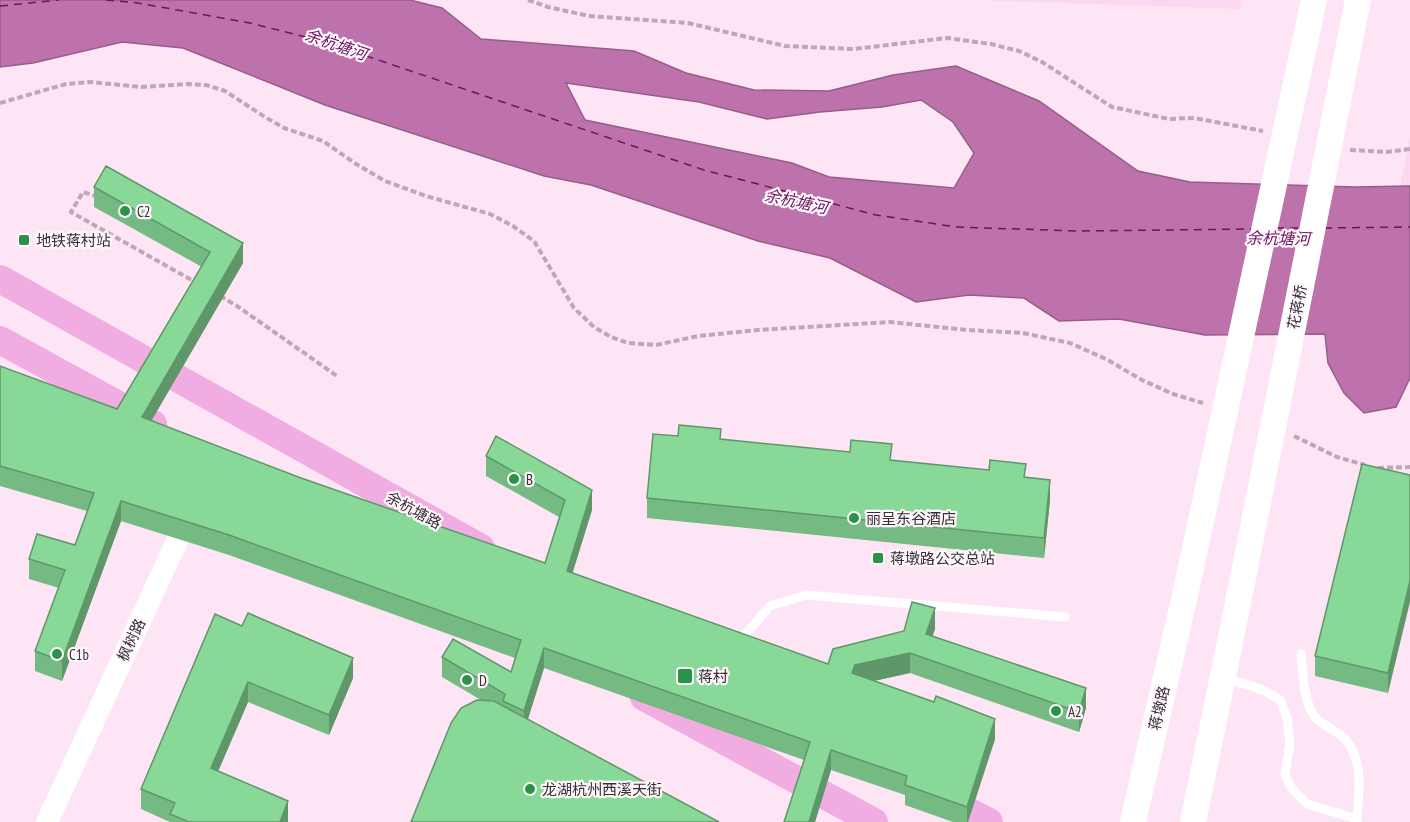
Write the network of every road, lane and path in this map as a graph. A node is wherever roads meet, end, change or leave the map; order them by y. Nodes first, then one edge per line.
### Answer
1 (528, 0) edge
2 (1314, 0) edge
3 (1358, 0) edge
4 (0, 103) edge
5 (1270, 133) dead end
6 (1346, 149) dead end
7 (1410, 149) edge
8 (100, 197) edge
9 (0, 279) edge
10 (195, 282) edge
11 (216, 294) edge
12 (0, 340) edge
13 (337, 376) dead end
14 (1207, 404) dead end
15 (1285, 432) dead end
16 (174, 435) edge
17 (1410, 467) edge
18 (198, 496) edge
19 (507, 563) edge
20 (1065, 617) dead end
21 (733, 649) edge
22 (1301, 654) dead end
23 (1222, 679) junction
24 (623, 685) edge
25 (918, 787) edge
26 (1357, 821) edge
27 (47, 822) edge
28 (874, 822) edge
29 (989, 822) edge
30 (1133, 822) edge
31 (1192, 822) edge

1 - 5 path
2 - 30 main road, 蒋墩路
3 - 23 main road, 花蒋桥
4 - 14 path
6 - 7 path
8 - 10 path
9 - 19 main road, 余杭塘路
11 - 13 path
12 - 16 main road
15 - 17 path
18 - 27 street, 枫树路
20 - 21 lane
22 - 26 lane
23 - 26 lane
23 - 31 main road
24 - 28 main road
25 - 29 main road

